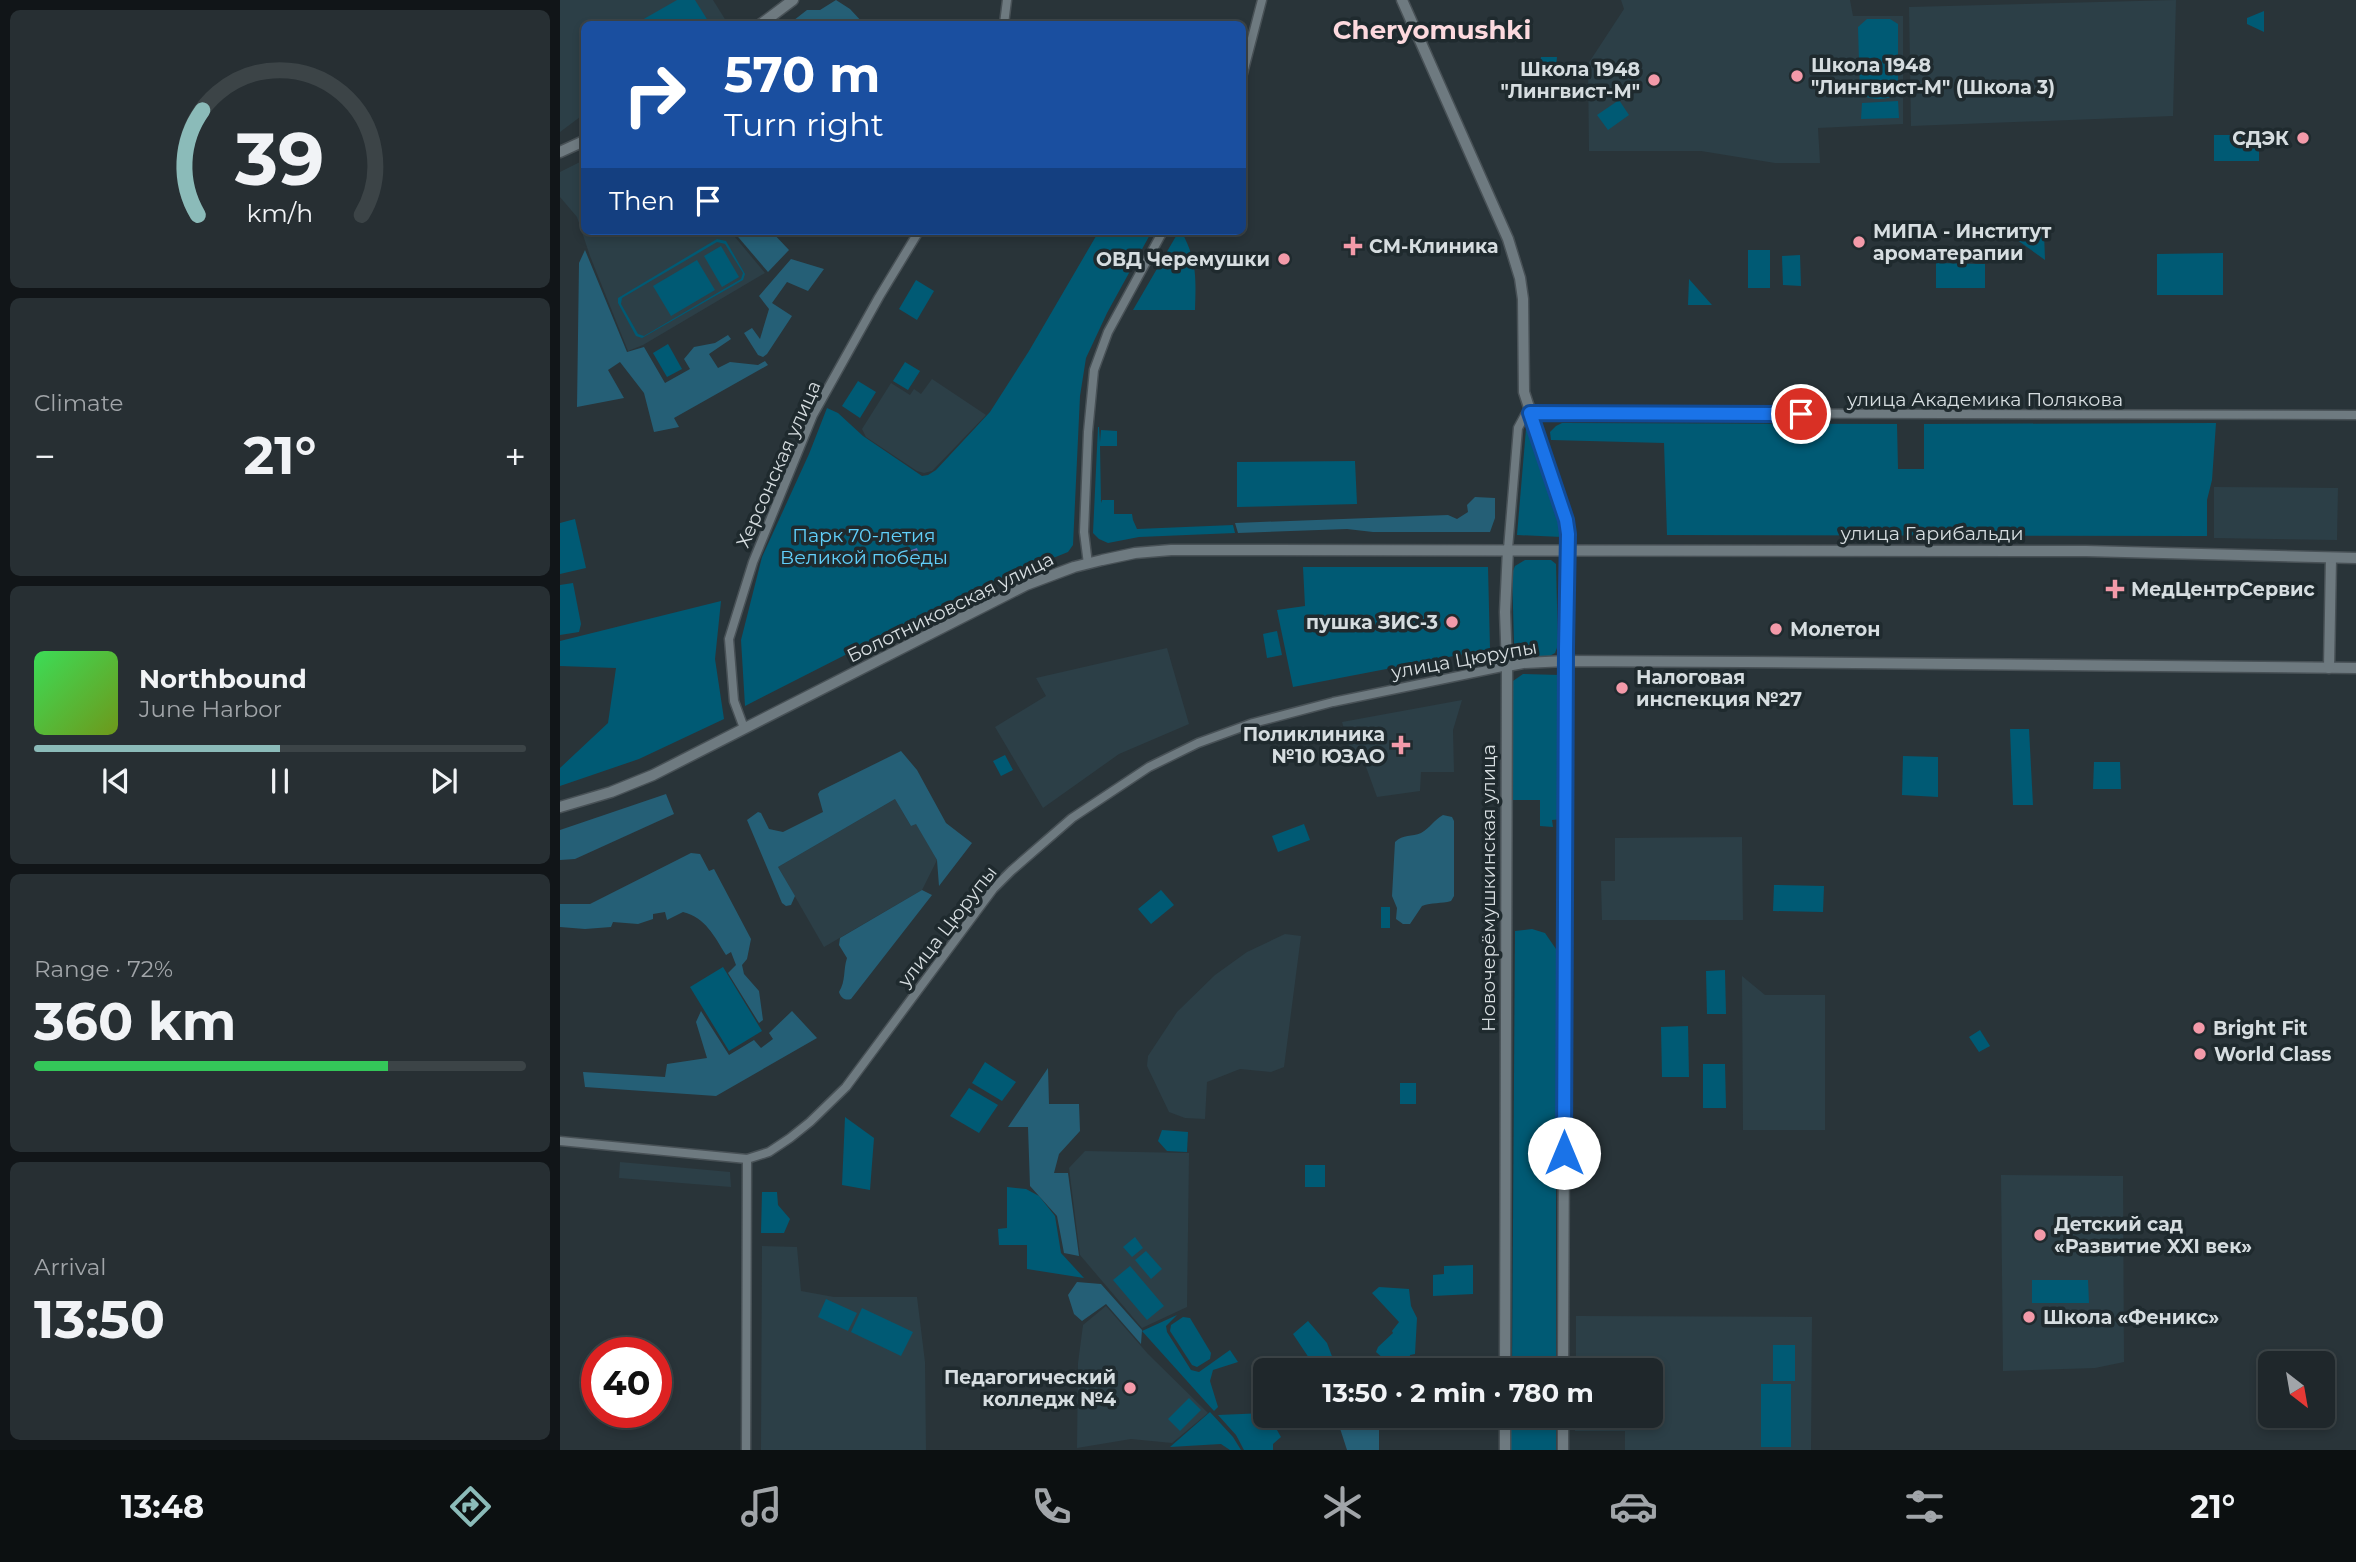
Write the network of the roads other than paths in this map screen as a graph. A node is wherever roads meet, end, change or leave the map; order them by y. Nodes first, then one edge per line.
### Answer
1 (793, 0) edge
2 (1007, 0) edge
3 (1262, 0) edge
4 (1402, 0) edge
5 (765, 21) edge
6 (1004, 21) edge
7 (1246, 62) edge
8 (581, 142) edge
9 (560, 152) edge
10 (917, 235) edge
11 (1161, 235) edge
12 (1530, 413) junction
13 (2356, 415) edge
14 (1508, 549) junction
15 (1567, 549) junction
16 (2331, 558) junction
17 (2356, 558) edge
18 (1088, 564) junction
19 (1566, 662) junction
20 (1507, 666) junction
21 (2329, 667) junction
22 (2356, 668) edge
23 (744, 728) junction
24 (560, 807) edge
25 (560, 1141) edge
26 (747, 1159) junction
27 (1505, 1358) edge
28 (1563, 1358) edge
29 (1505, 1428) edge
30 (1563, 1428) edge
31 (747, 1450) edge
32 (1505, 1450) edge
33 (1563, 1450) edge

1 - 5 street
2 - 6 street
3 - 7 street
4 - 12 street
8 - 9 street
10 - 23 street, Херсонская улица
11 - 18 street
12 - 13 street, улица Академика Полякова
12 - 14 street, Новочерёмушкинская улица
12 - 15 street
14 - 15 street, улица Гарибальди
14 - 18 street, Болотниковская улица
14 - 20 street, Новочерёмушкинская улица
15 - 16 street, улица Гарибальди
15 - 19 street
16 - 17 street, улица Гарибальди
16 - 21 street
18 - 23 street, Болотниковская улица
19 - 20 street, улица Цюрупы
19 - 21 street
19 - 28 street
20 - 26 street, улица Цюрупы
20 - 27 street, Новочерёмушкинская улица
21 - 22 street
23 - 24 street, Болотниковская улица
25 - 26 street
26 - 31 street
29 - 32 street
30 - 33 street

